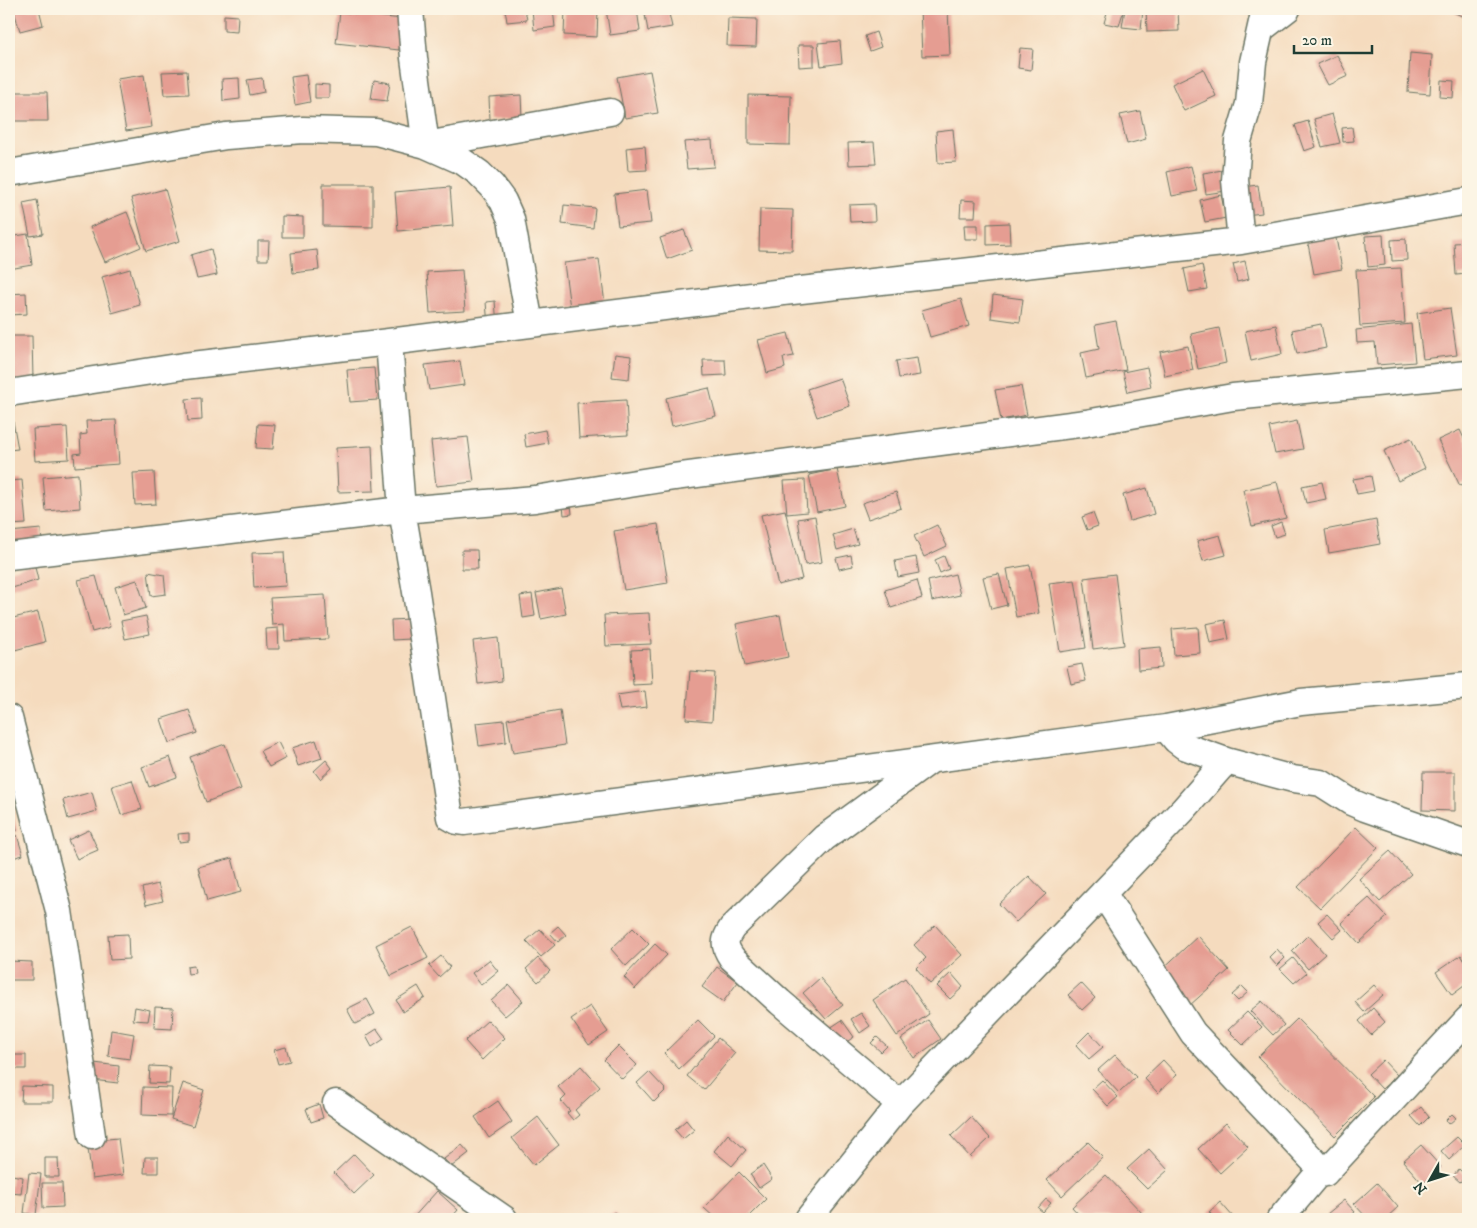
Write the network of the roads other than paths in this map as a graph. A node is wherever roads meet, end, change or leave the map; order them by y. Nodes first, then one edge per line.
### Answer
1 (410, 9) edge
2 (1287, 9) edge
3 (1263, 19) edge
4 (610, 112) dead end
5 (426, 145) junction
6 (9, 173) edge
7 (1468, 201) edge
8 (1240, 241) junction
9 (530, 324) junction
10 (389, 342) junction
11 (1468, 374) edge
12 (9, 393) edge
13 (402, 510) junction
14 (9, 556) edge
15 (1468, 686) edge
16 (9, 718) edge
17 (1166, 728) junction
18 (931, 759) junction
19 (1226, 761) junction
20 (1468, 844) edge
21 (1103, 893) junction
22 (1468, 1019) edge
23 (336, 1104) dead end
24 (900, 1104) junction
25 (92, 1136) dead end
26 (1325, 1173) junction
27 (504, 1219) edge
28 (808, 1219) edge
29 (1280, 1219) edge

1 - 5 street
2 - 3 street
3 - 8 street
4 - 5 street
5 - 6 street
5 - 9 street
7 - 8 street
8 - 9 street
9 - 10 street
10 - 12 street
10 - 13 street
11 - 13 street
13 - 14 street
13 - 18 street
15 - 17 street
16 - 25 street
17 - 18 street
17 - 19 street
18 - 24 street
19 - 20 street
19 - 21 street
21 - 24 street
21 - 26 street
22 - 26 street
23 - 27 street
24 - 28 street
26 - 29 street

